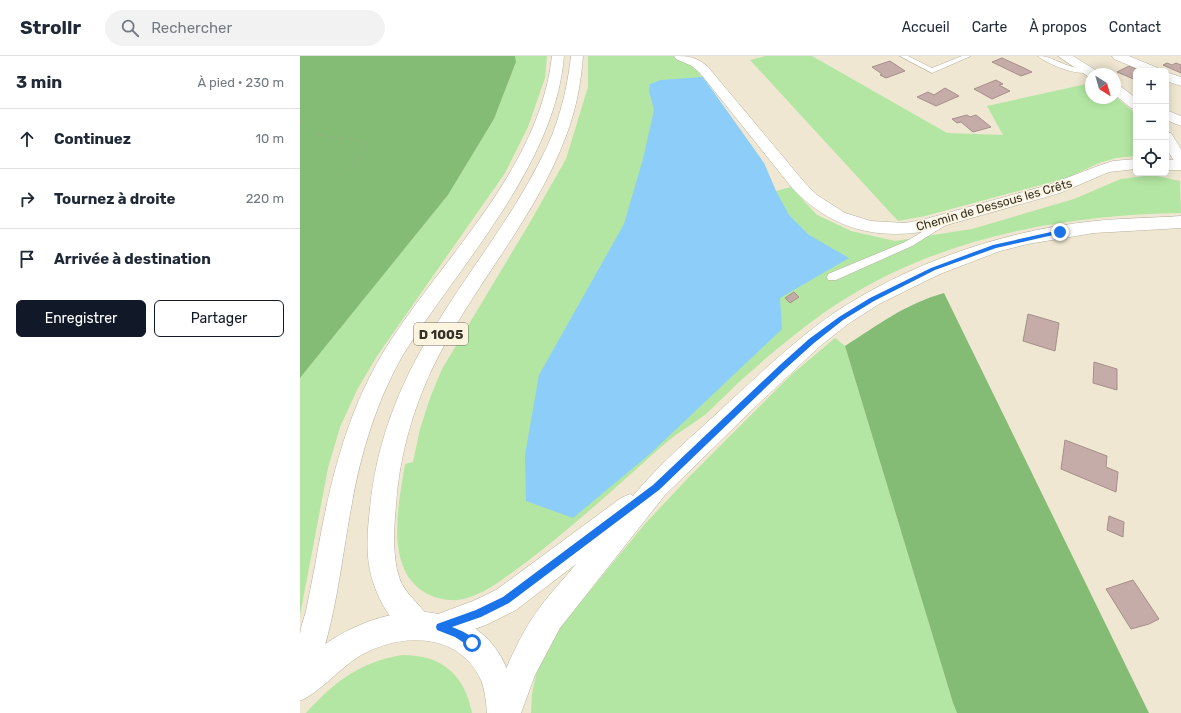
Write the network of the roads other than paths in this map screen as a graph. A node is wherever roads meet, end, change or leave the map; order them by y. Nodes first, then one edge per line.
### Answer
1 (558, 56) edge
2 (577, 56) edge
3 (680, 56) edge
4 (903, 56) edge
5 (968, 56) edge
6 (1041, 56) edge
7 (1064, 56) edge
8 (1118, 56) edge
9 (1147, 68) edge
10 (1085, 70) edge
11 (1085, 72) edge
12 (1169, 77) edge
13 (1181, 82) edge
14 (1121, 94) edge
15 (1135, 104) edge
16 (1169, 116) edge
17 (1181, 122) edge
18 (1168, 140) edge
19 (1181, 160) edge
20 (1133, 164) edge
21 (1169, 165) edge
22 (1181, 165) edge
23 (951, 218) junction
24 (1181, 222) edge
25 (832, 277) dead end
26 (656, 487) junction
27 (429, 626) junction
28 (300, 676) edge
29 (300, 684) edge
30 (504, 713) edge

1 - 28 main road, D 1005
2 - 27 main road, D 1005
3 - 23 main road, Chemin de Dessous les Crêts
4 - 5 lane
6 - 11 lane
7 - 10 main road
8 - 9 main road
12 - 13 main road
14 - 15 main road
16 - 17 main road
18 - 19 main road
20 - 23 main road, Chemin de Dessous les Crêts
21 - 22 main road
23 - 25 lane
24 - 26 main road
26 - 27 main road
26 - 30 main road
27 - 29 main road
27 - 30 main road

